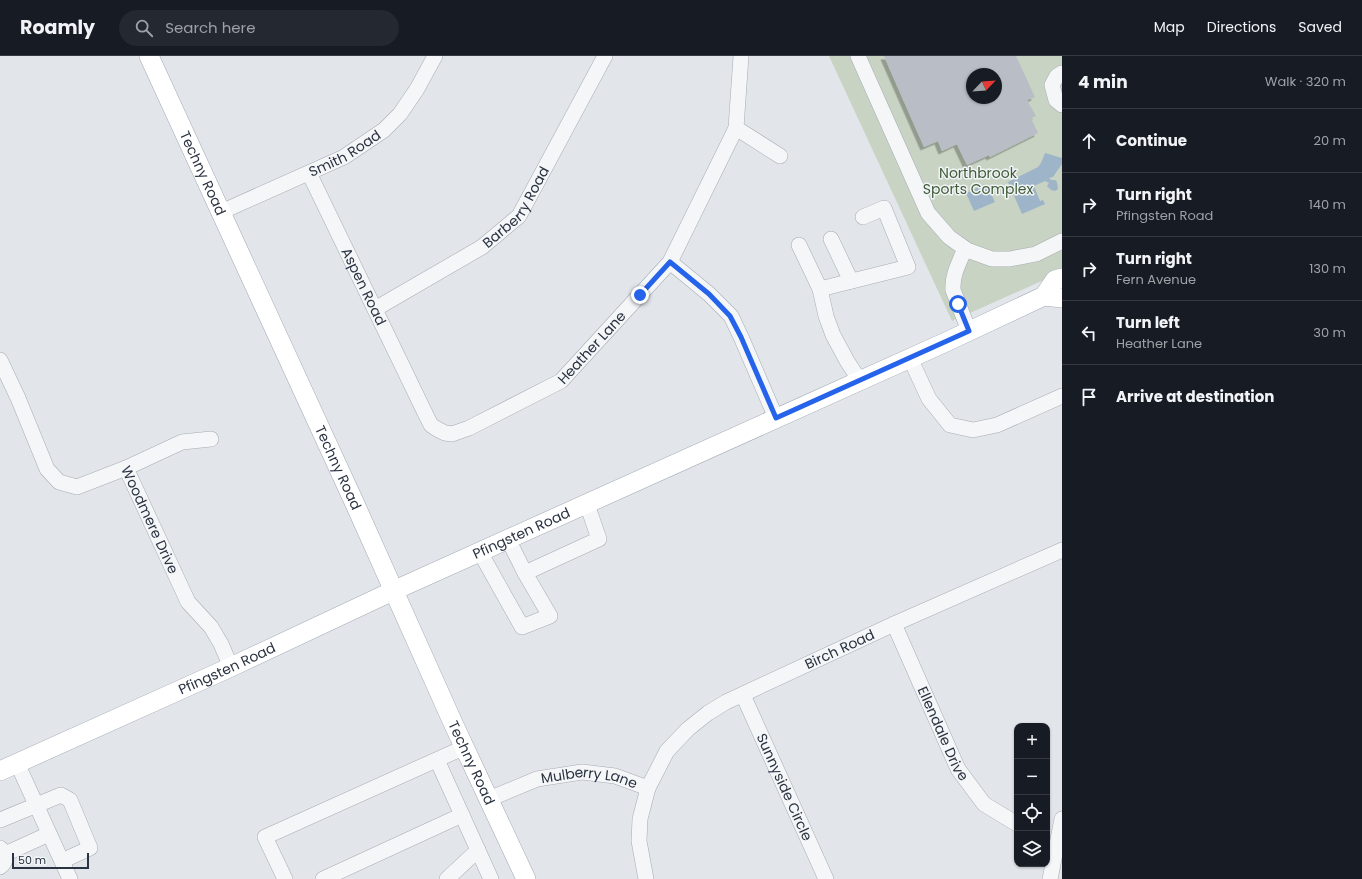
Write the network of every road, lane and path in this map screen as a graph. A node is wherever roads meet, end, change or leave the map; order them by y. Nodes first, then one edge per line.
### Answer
1 (149, 56) edge
2 (435, 56) edge
3 (605, 56) edge
4 (741, 56) edge
5 (858, 56) edge
6 (1062, 73) edge
7 (1062, 105) edge
8 (736, 128) junction
9 (780, 156) dead end
10 (309, 173) junction
11 (221, 212) junction
12 (863, 217) dead end
13 (831, 240) dead end
14 (1062, 241) edge
15 (799, 245) dead end
16 (965, 249) junction
17 (670, 262) junction
18 (1062, 278) edge
19 (851, 281) junction
20 (820, 289) junction
21 (1053, 297) edge
22 (375, 309) junction
23 (969, 331) junction
24 (910, 358) junction
25 (0, 360) edge
26 (860, 381) junction
27 (1062, 396) edge
28 (419, 400) joint
29 (776, 418) junction
30 (211, 439) dead end
31 (126, 468) junction
32 (587, 504) junction
33 (508, 539) junction
34 (1062, 550) edge
35 (480, 552) junction
36 (525, 573) junction
37 (395, 590) junction
38 (894, 624) junction
39 (231, 667) junction
40 (743, 694) junction
41 (465, 747) junction
42 (437, 760) junction
43 (8, 767) edge
44 (648, 788) junction
45 (489, 799) junction
46 (37, 806) junction
47 (462, 815) junction
48 (1062, 819) edge
49 (0, 820) edge
50 (1014, 822) edge
51 (50, 834) junction
52 (1056, 834) edge
53 (478, 850) junction
54 (2, 856) edge
55 (62, 861) junction
56 (70, 879) edge
57 (285, 879) edge
58 (323, 879) edge
59 (448, 879) edge
60 (491, 879) edge
61 (526, 879) edge
62 (646, 879) edge
63 (826, 879) edge
64 (1050, 879) edge

1 - 11 main road, Techny Road
2 - 10 street, Smith Road
3 - 22 street, Barberry Road
4 - 8 street
5 - 16 street
6 - 7 street
8 - 9 street
8 - 17 street, Heather Lane
10 - 11 street, Smith Road
10 - 22 street, Aspen Road
11 - 37 main road, Techny Road
12 - 19 street
13 - 19 street
14 - 16 street
15 - 20 street
16 - 23 street
17 - 28 street, Heather Lane
17 - 29 street
18 - 21 main road, Pfingsten Road
19 - 20 street
20 - 26 street
21 - 23 main road, Pfingsten Road
22 - 28 street, Aspen Road
23 - 24 main road, Pfingsten Road
24 - 26 main road, Pfingsten Road
24 - 27 street
25 - 31 street, Woodmere Drive
26 - 29 main road, Pfingsten Road
29 - 32 main road, Pfingsten Road
30 - 31 street
31 - 39 street, Woodmere Drive
32 - 33 main road, Pfingsten Road
32 - 36 street
33 - 35 main road, Pfingsten Road
33 - 36 street
34 - 38 street, Birch Road
35 - 36 street
35 - 37 main road, Pfingsten Road
37 - 39 main road, Pfingsten Road
37 - 41 main road, Techny Road
38 - 40 street, Birch Road
38 - 50 street, Ellendale Drive
39 - 43 main road, Pfingsten Road
40 - 44 street, Birch Road
40 - 63 street, Sunnyside Circle
41 - 42 street
41 - 45 main road, Techny Road
42 - 47 street
42 - 57 street
43 - 46 street
44 - 45 street, Mulberry Lane
44 - 62 street, Mulberry Lane
45 - 61 main road, Techny Road
46 - 49 street
46 - 51 street
46 - 55 street
47 - 53 street
47 - 58 street
48 - 52 street
51 - 54 street
51 - 55 street
52 - 64 street
53 - 59 street
53 - 60 street
55 - 56 street

